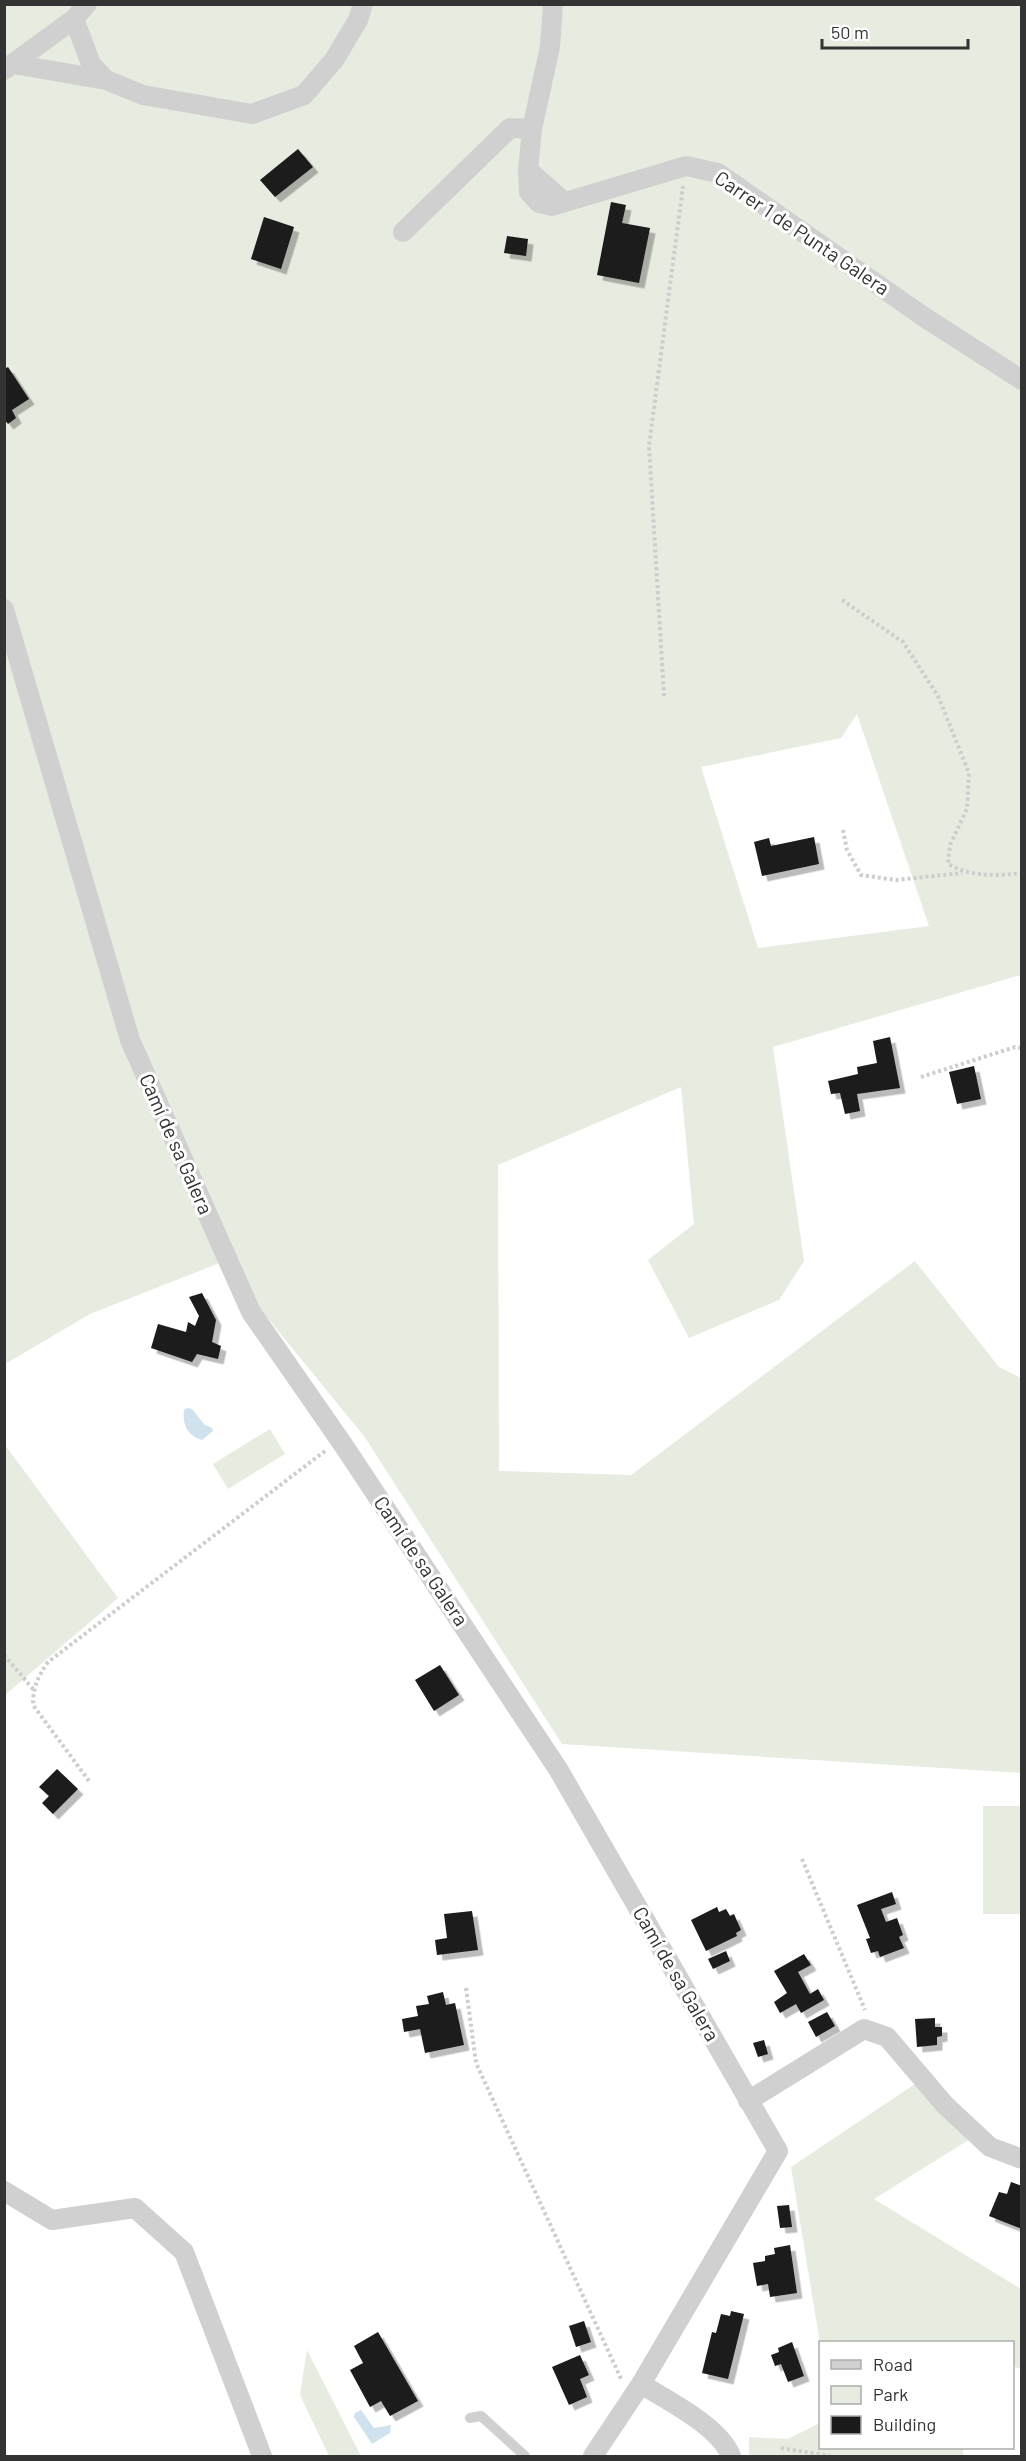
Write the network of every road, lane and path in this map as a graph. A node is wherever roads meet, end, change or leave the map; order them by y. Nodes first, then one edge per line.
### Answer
1 (363, 4) edge
2 (553, 4) edge
3 (81, 12) edge
4 (9, 67) edge
5 (106, 80) junction
6 (532, 129) junction
7 (686, 166) junction
8 (403, 232) dead end
9 (1022, 380) edge
10 (842, 600) dead end
11 (4, 609) edge
12 (664, 696) dead end
13 (843, 830) dead end
14 (963, 873) junction
15 (1022, 873) edge
16 (1022, 1048) edge
17 (921, 1077) dead end
18 (340, 1440) junction
19 (4, 1655) edge
20 (33, 1690) junction
21 (89, 1781) dead end
22 (802, 1858) dead end
23 (466, 1988) dead end
24 (874, 2033) junction
25 (748, 2101) junction
26 (1022, 2159) edge
27 (4, 2191) edge
28 (636, 2391) junction
29 (471, 2418) dead end
30 (781, 2448) dead end
31 (262, 2457) edge
32 (525, 2457) edge
33 (593, 2457) edge
34 (731, 2457) edge
35 (830, 2457) edge

1 - 5 street
2 - 6 street, Carrer 1 de Punta Galera
3 - 4 street
3 - 5 street
4 - 5 street
6 - 7 street, Carrer 1 de Punta Galera
6 - 8 street
7 - 9 street, Carrer 1 de Punta Galera
7 - 12 path
10 - 14 path
11 - 18 street, Camí de sa Galera
13 - 14 path
14 - 15 path
16 - 17 path
18 - 20 path
18 - 25 street, Camí de sa Galera
19 - 20 path
20 - 21 path
22 - 24 path
23 - 28 path
24 - 25 street
24 - 26 street
25 - 28 street, Camí de sa Galera
27 - 31 street
28 - 33 street, Camí de sa Galera
28 - 34 street
29 - 32 lane
30 - 35 path

